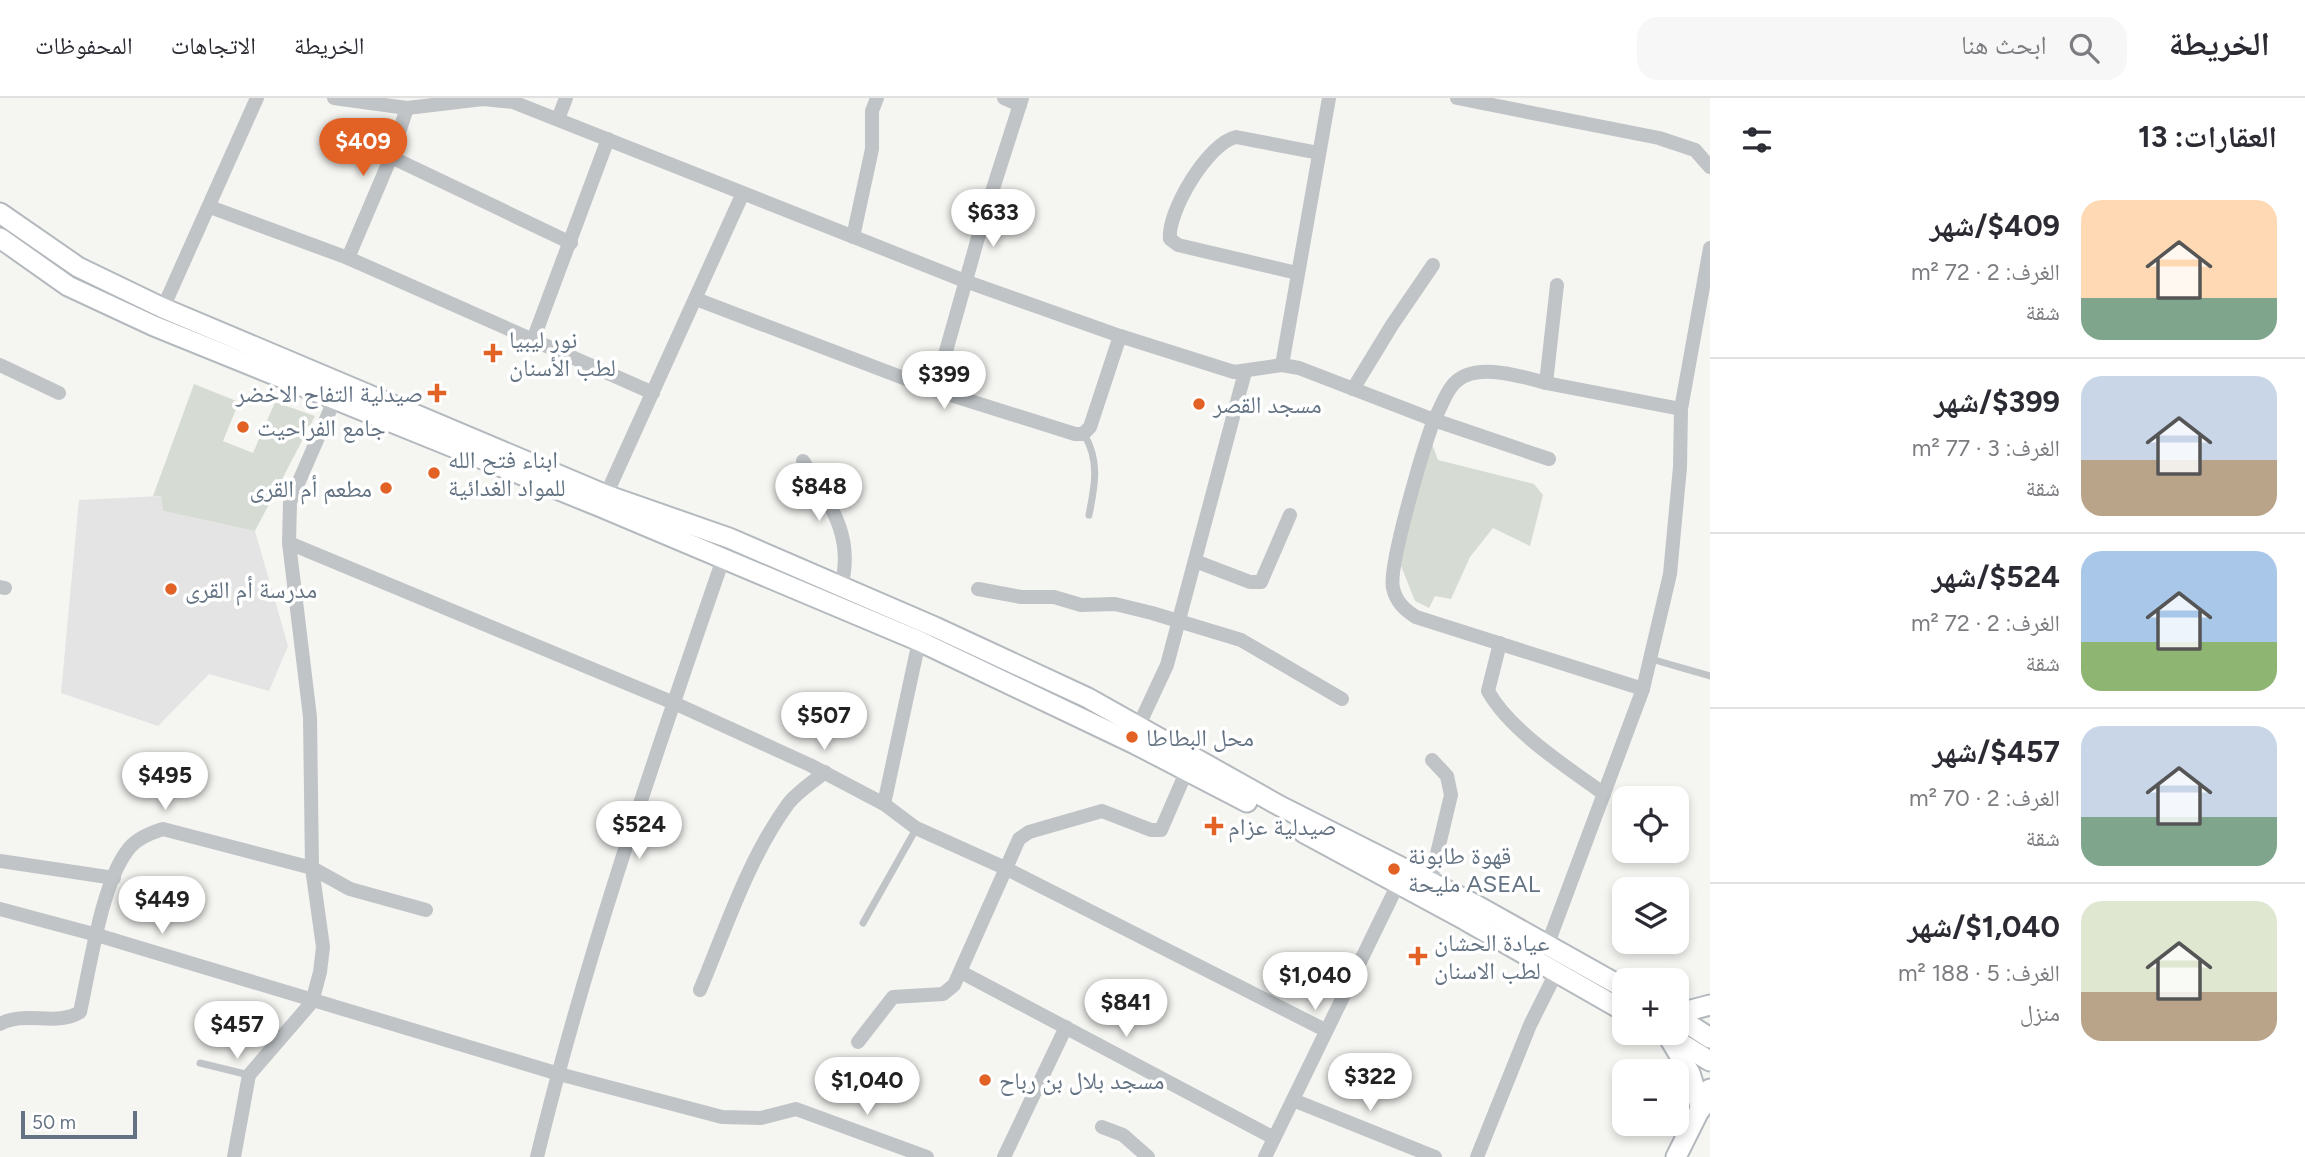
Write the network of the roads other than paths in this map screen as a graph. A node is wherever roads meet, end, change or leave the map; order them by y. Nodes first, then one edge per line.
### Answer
1 (257, 98) edge
2 (334, 98) edge
3 (566, 98) edge
4 (877, 98) edge
5 (1004, 98) edge
6 (1329, 98) edge
7 (1457, 98) edge
8 (1544, 98) edge
9 (483, 99) edge
10 (1021, 102) edge
11 (407, 108) junction
12 (1541, 114) junction
13 (558, 119) junction
14 (608, 139) junction
15 (1319, 153) junction
16 (391, 157) junction
17 (1710, 167) edge
18 (743, 193) junction
19 (210, 207) junction
20 (0, 213) edge
21 (853, 237) junction
22 (0, 238) edge
23 (571, 243) junction
24 (1710, 248) edge
25 (348, 258) junction
26 (1433, 265) dead end
27 (1297, 273) junction
28 (965, 281) junction
29 (1557, 285) dead end
30 (696, 299) junction
31 (163, 308) junction
32 (1121, 336) junction
33 (533, 340) junction
34 (0, 365) edge
35 (1282, 365) junction
36 (1245, 372) junction
37 (1546, 383) junction
38 (935, 390) junction
39 (1353, 390) junction
40 (59, 393) dead end
41 (653, 393) junction
42 (334, 401) junction
43 (1681, 410) junction
44 (1434, 420) junction
45 (1083, 434) junction
46 (469, 444) junction
47 (1549, 458) dead end
48 (803, 461) dead end
49 (606, 495) junction
50 (1089, 514) dead end
51 (1290, 515) dead end
52 (289, 543) junction
53 (723, 559) junction
54 (1195, 561) junction
55 (841, 587) junction
56 (978, 589) dead end
57 (1179, 623) junction
58 (919, 641) junction
59 (1500, 643) junction
60 (1650, 659) junction
61 (1710, 676) edge
62 (1643, 689) junction
63 (1342, 699) dead end
64 (674, 703) junction
65 (1139, 725) junction
66 (1432, 760) dead end
67 (1187, 771) junction
68 (825, 772) junction
69 (1604, 794) junction
70 (884, 804) junction
71 (916, 828) junction
72 (0, 861) edge
73 (312, 868) junction
74 (1005, 868) junction
75 (114, 878) junction
76 (1430, 883) junction
77 (1398, 884) junction
78 (0, 909) edge
79 (426, 910) dead end
80 (863, 923) dead end
81 (97, 935) junction
82 (1547, 946) junction
83 (961, 972) junction
84 (1556, 973) junction
85 (1612, 981) edge
86 (700, 990) dead end
87 (312, 1002) junction
88 (1612, 1004) edge
89 (1710, 1005) edge
90 (1689, 1011) edge
91 (0, 1024) edge
92 (1689, 1024) edge
93 (1066, 1027) junction
94 (1325, 1030) junction
95 (1710, 1038) edge
96 (858, 1042) dead end
97 (1672, 1045) edge
98 (1683, 1045) edge
99 (1710, 1061) edge
100 (200, 1063) dead end
101 (559, 1074) junction
102 (249, 1075) junction
103 (1710, 1089) edge
104 (1293, 1100) junction
105 (1705, 1111) edge
106 (1102, 1127) dead end
107 (1275, 1138) junction
108 (909, 1154) edge
109 (234, 1157) edge
110 (537, 1157) edge
111 (927, 1157) edge
112 (1004, 1157) edge
113 (1148, 1157) edge
114 (1265, 1157) edge
115 (1435, 1157) edge
116 (1477, 1157) edge
117 (1676, 1157) edge

1 - 19 street
2 - 11 street
3 - 13 street
4 - 21 street
5 - 10 street
6 - 15 street
7 - 12 street
8 - 12 street
9 - 11 street
9 - 13 street
10 - 28 street
11 - 16 street
12 - 17 street
13 - 14 street
14 - 18 street
14 - 23 street
15 - 27 street
15 - 27 street
16 - 23 street
16 - 25 street
18 - 21 street
18 - 30 street
19 - 25 street
19 - 31 street
20 - 31 main road
21 - 28 street
22 - 42 main road
23 - 33 street
24 - 43 street
25 - 33 street
26 - 39 street
27 - 35 street
28 - 32 street
28 - 38 street
29 - 37 street
30 - 38 street
30 - 41 street
31 - 46 main road
32 - 36 street
32 - 45 street
33 - 41 street
34 - 40 street
35 - 36 street
35 - 39 street
36 - 54 street
37 - 43 street
37 - 44 street
38 - 45 street
39 - 44 street
41 - 49 street
42 - 46 main road
42 - 52 street
43 - 60 street
44 - 47 street
44 - 59 street
45 - 50 lane
46 - 49 main road
46 - 53 main road
48 - 55 street
49 - 55 main road
51 - 54 street
52 - 64 street
52 - 73 street
53 - 58 main road
53 - 64 street
54 - 57 street
55 - 65 main road
56 - 57 street
57 - 63 street
57 - 65 street
58 - 67 main road
58 - 70 street
59 - 62 street
59 - 69 street
60 - 61 lane
60 - 62 street
62 - 69 street
64 - 68 street
64 - 101 street
65 - 76 main road
66 - 76 street
67 - 74 street
67 - 77 main road
68 - 70 street
68 - 86 street
69 - 82 street
70 - 71 street
71 - 74 street
71 - 80 lane
72 - 75 street
73 - 75 street
73 - 79 street
73 - 87 street
74 - 83 street
74 - 94 street
75 - 81 street
76 - 82 main road
77 - 84 main road
77 - 94 street
78 - 81 street
81 - 87 street
81 - 91 street
82 - 85 main road
83 - 93 street
83 - 96 street
84 - 88 main road
84 - 116 street
87 - 101 street
87 - 102 street
89 - 90 main road
92 - 95 main road
93 - 107 street
93 - 112 street
94 - 104 street
97 - 105 main road
98 - 99 main road
100 - 102 lane
101 - 108 street
101 - 110 street
102 - 109 street
103 - 105 main road
104 - 107 street
104 - 115 street
105 - 117 main road
106 - 113 street
107 - 114 street
108 - 111 street

